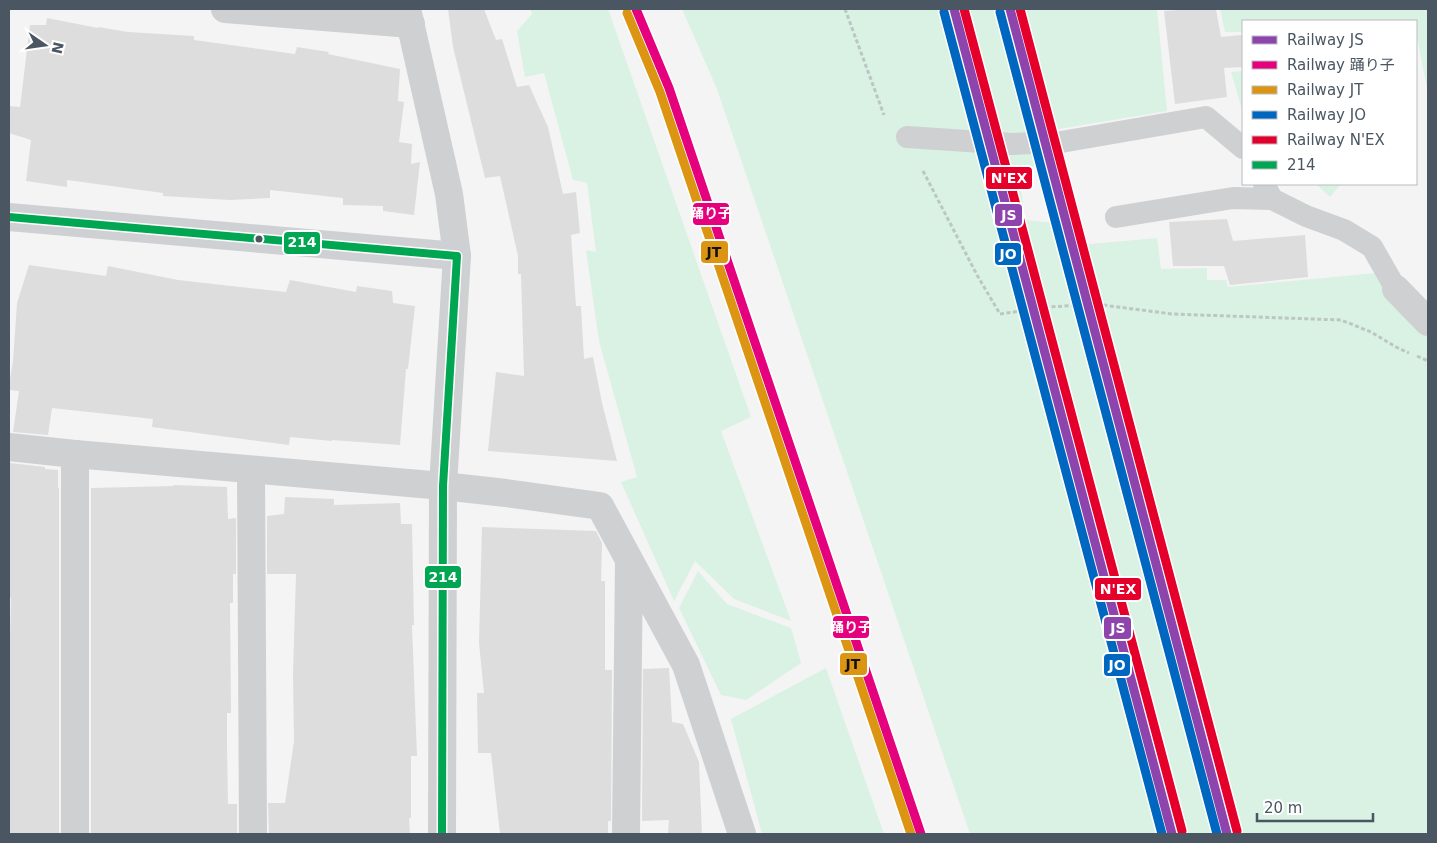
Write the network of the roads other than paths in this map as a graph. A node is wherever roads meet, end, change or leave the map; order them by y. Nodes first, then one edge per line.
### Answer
1 (225, 9) edge
2 (409, 17) edge
3 (908, 137) road end
4 (1242, 147) edge
5 (1268, 192) edge
6 (9, 217) edge
7 (1116, 217) dead end
8 (457, 256) junction
9 (1396, 289) joint
10 (1428, 322) edge
11 (9, 447) edge
12 (75, 454) junction
13 (251, 470) junction
14 (443, 486) junction
15 (629, 559) junction
16 (75, 834) edge
17 (253, 834) edge
18 (442, 834) edge
19 (626, 834) edge
20 (742, 834) edge

1 - 2 street
2 - 8 street
3 - 4 lane
5 - 7 lane
5 - 9 lane
6 - 8 street
8 - 14 street
9 - 10 street
11 - 12 street
12 - 13 street
12 - 16 street
13 - 14 street
13 - 17 street
14 - 15 street
14 - 18 street
15 - 19 street
15 - 20 street

